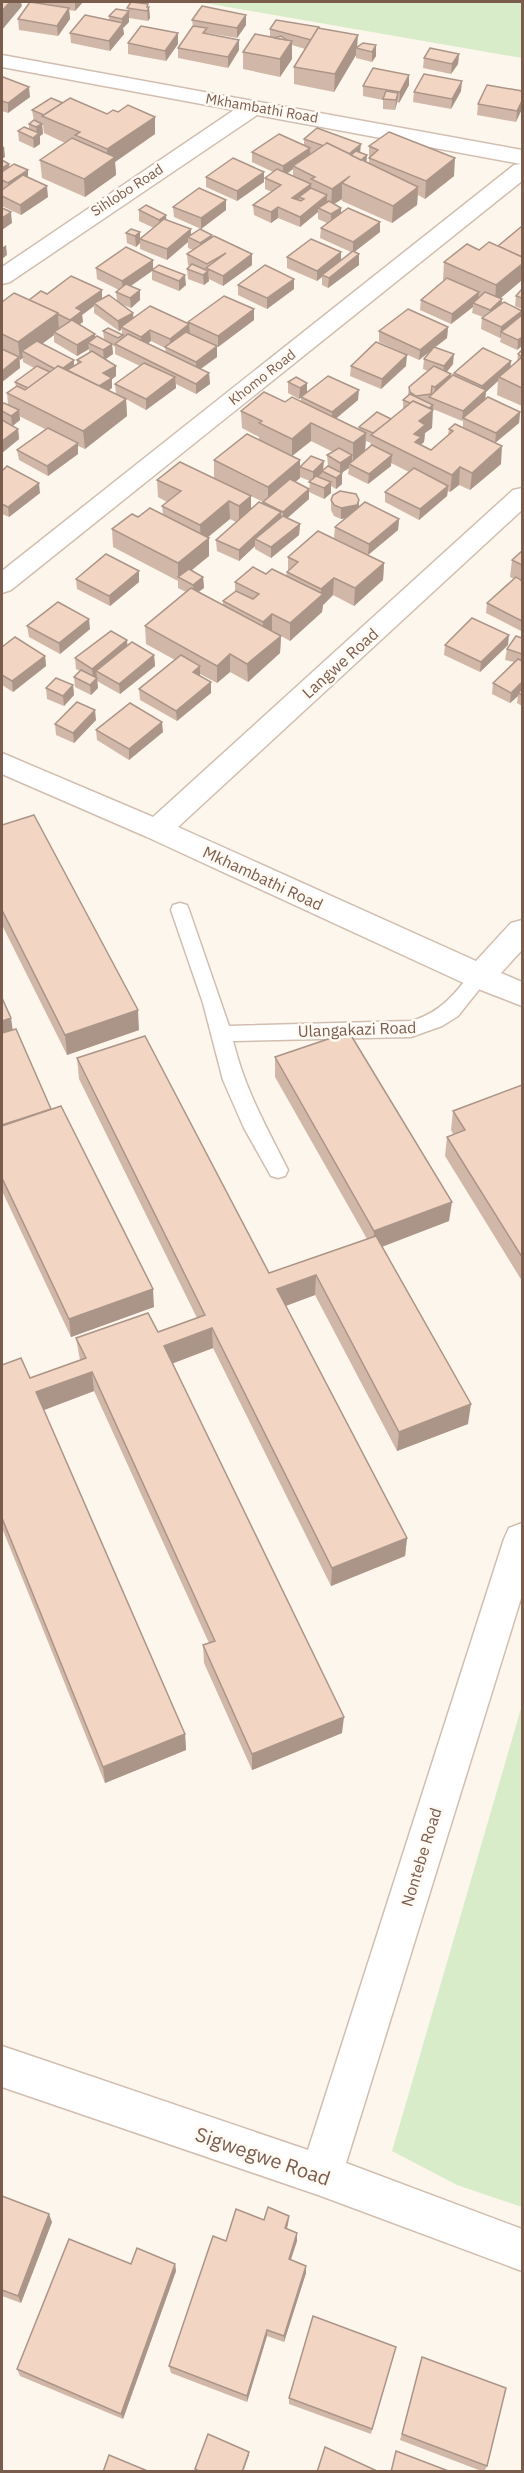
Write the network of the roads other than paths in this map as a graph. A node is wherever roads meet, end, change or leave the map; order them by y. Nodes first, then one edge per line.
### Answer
1 (2, 61) edge
2 (254, 107) junction
3 (522, 157) edge
4 (522, 170) edge
5 (2, 277) edge
6 (522, 496) edge
7 (2, 584) edge
8 (2, 763) edge
9 (157, 830) junction
10 (180, 910) dead end
11 (522, 931) edge
12 (479, 977) junction
13 (522, 995) edge
14 (222, 1034) junction
15 (278, 1170) dead end
16 (522, 1539) edge
17 (2, 2067) edge
18 (321, 2175) junction
19 (522, 2250) edge

1 - 2 street, Mkhambathi Road
2 - 3 street, Mkhambathi Road
2 - 5 street, Sihlobo Road
4 - 7 street, Khomo Road
6 - 9 street, Langwe Road
8 - 9 street, Mkhambathi Road
9 - 12 street, Mkhambathi Road
10 - 14 lane
11 - 12 street, Ulangakazi Road
12 - 13 street, Mkhambathi Road
12 - 14 lane, Ulangakazi Road
14 - 15 lane
16 - 18 street, Nontebe Road
17 - 18 street, Sigwegwe Road
18 - 19 street, Sigwegwe Road

